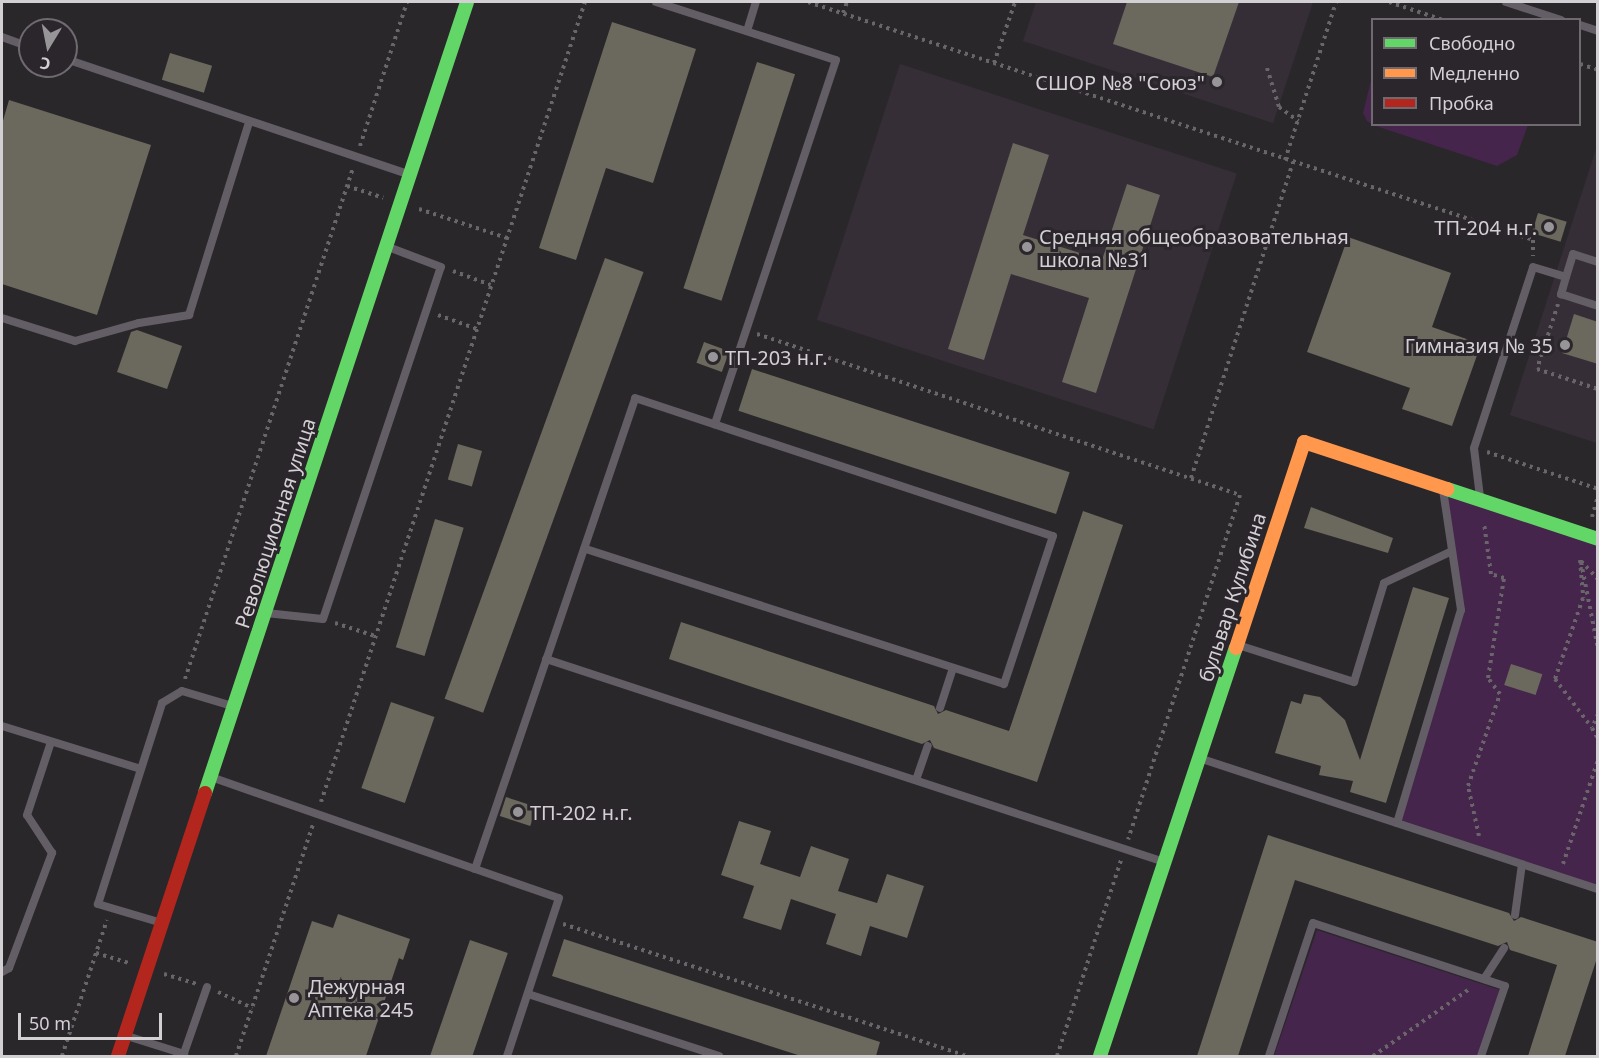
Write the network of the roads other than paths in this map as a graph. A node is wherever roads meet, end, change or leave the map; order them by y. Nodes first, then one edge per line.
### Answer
1 (467, 2) edge
2 (656, 2) edge
3 (756, 2) edge
4 (1506, 2) edge
5 (1555, 18) edge
6 (1581, 26) edge
7 (747, 31) junction
8 (1598, 31) edge
9 (2, 37) edge
10 (18, 43) edge
11 (78, 63) edge
12 (249, 122) junction
13 (411, 175) junction
14 (388, 247) junction
15 (1598, 262) edge
16 (1566, 278) junction
17 (1598, 306) edge
18 (2, 318) edge
19 (715, 424) junction
20 (1442, 488) junction
21 (1480, 500) junction
22 (1592, 537) edge
23 (584, 548) junction
24 (1452, 550) junction
25 (266, 613) junction
26 (1237, 645) junction
27 (546, 659) junction
28 (952, 668) junction
29 (234, 707) junction
30 (940, 708) dead end
31 (2, 726) edge
32 (51, 742) junction
33 (928, 746) dead end
34 (1199, 758) junction
35 (141, 769) junction
36 (211, 777) junction
37 (916, 780) junction
38 (1398, 823) junction
39 (1165, 862) junction
40 (1522, 864) junction
41 (475, 869) junction
42 (1598, 889) edge
43 (1515, 915) dead end
44 (162, 923) junction
45 (1504, 948) dead end
46 (2, 972) edge
47 (1484, 979) junction
48 (207, 987) road end
49 (528, 994) junction
50 (125, 1035) junction
51 (183, 1055) edge
52 (118, 1056) edge
53 (507, 1056) edge
54 (718, 1056) edge
55 (1100, 1056) edge
56 (1269, 1056) edge
57 (1481, 1056) edge

1 - 13 main road, Революционная улица
2 - 7 lane
3 - 7 lane
4 - 5 lane
6 - 8 lane
7 - 19 lane
9 - 10 lane
11 - 12 lane
12 - 13 lane
12 - 18 lane
13 - 14 main road, Революционная улица
14 - 25 main road, Революционная улица
14 - 25 lane
15 - 16 lane
16 - 17 lane
16 - 21 lane
19 - 23 lane
19 - 28 lane
20 - 21 main road, бульвар Кулибина
20 - 24 lane
20 - 26 main road, бульвар Кулибина
21 - 22 main road, бульвар Кулибина
23 - 27 lane
23 - 28 lane
24 - 26 lane
24 - 38 lane
25 - 29 main road, Революционная улица
26 - 34 main road, бульвар Кулибина
27 - 37 lane
27 - 41 lane
28 - 30 lane
29 - 35 lane
29 - 36 main road, Революционная улица
31 - 32 lane
32 - 35 lane
32 - 46 lane
33 - 37 lane
34 - 38 lane
34 - 39 main road, бульвар Кулибина
35 - 44 lane
36 - 41 lane
36 - 44 main road, Революционная улица
37 - 39 lane
38 - 40 lane
39 - 55 main road, бульвар Кулибина
40 - 42 lane
40 - 43 lane
41 - 49 lane
44 - 50 main road, Революционная улица
45 - 47 lane
47 - 56 lane
47 - 57 lane
48 - 51 lane
49 - 53 lane
49 - 54 lane
50 - 51 lane
50 - 52 main road, Революционная улица

